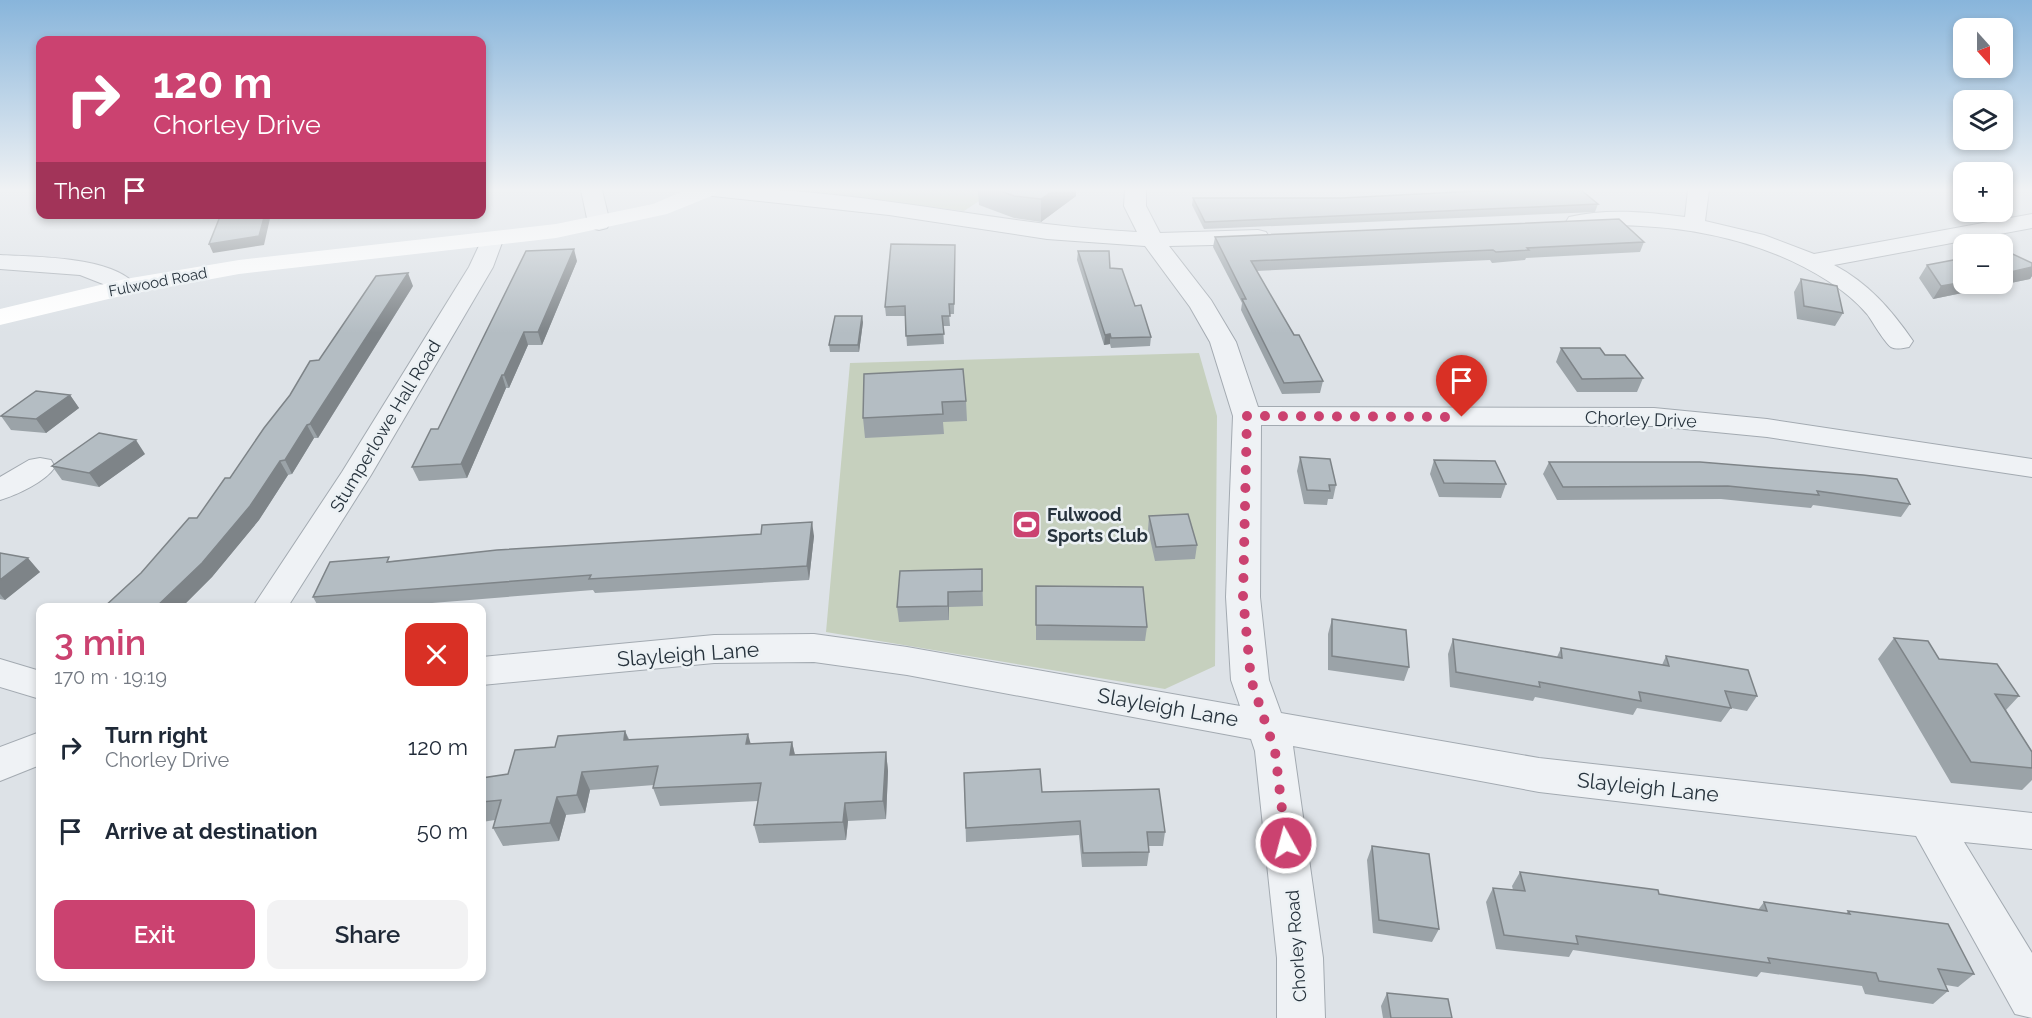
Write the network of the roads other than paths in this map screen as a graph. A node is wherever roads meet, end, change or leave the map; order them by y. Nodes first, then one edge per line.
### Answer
1 (508, 238) edge
2 (1119, 238) edge
3 (1230, 238) edge
4 (1744, 238) edge
5 (1943, 238) edge
6 (492, 240) junction
7 (1152, 240) junction
8 (0, 262) edge
9 (1810, 262) junction
10 (125, 287) junction
11 (0, 317) edge
12 (1900, 341) dead end
13 (1247, 416) junction
14 (40, 466) dead end
15 (2032, 468) edge
16 (0, 490) edge
17 (272, 603) edge
18 (486, 671) edge
19 (0, 673) edge
20 (36, 684) edge
21 (1267, 724) junction
22 (36, 750) edge
23 (0, 764) edge
24 (1928, 819) junction
25 (2032, 831) edge
26 (2032, 997) edge
27 (1301, 1018) edge

1 - 6 street, Fulwood Road
2 - 7 street
3 - 7 street
4 - 9 street
5 - 9 street
6 - 10 street, Fulwood Road
6 - 17 street, Stumperlowe Hall Road
7 - 13 street, Chorley Road
8 - 10 street
9 - 12 street
10 - 11 street, Fulwood Road
13 - 15 street, Chorley Drive
13 - 21 street, Chorley Road
14 - 16 street
18 - 21 street, Slayleigh Lane
19 - 20 street
21 - 24 street, Slayleigh Lane
21 - 27 street, Chorley Road
22 - 23 street
24 - 25 street, Slayleigh Lane
24 - 26 street

